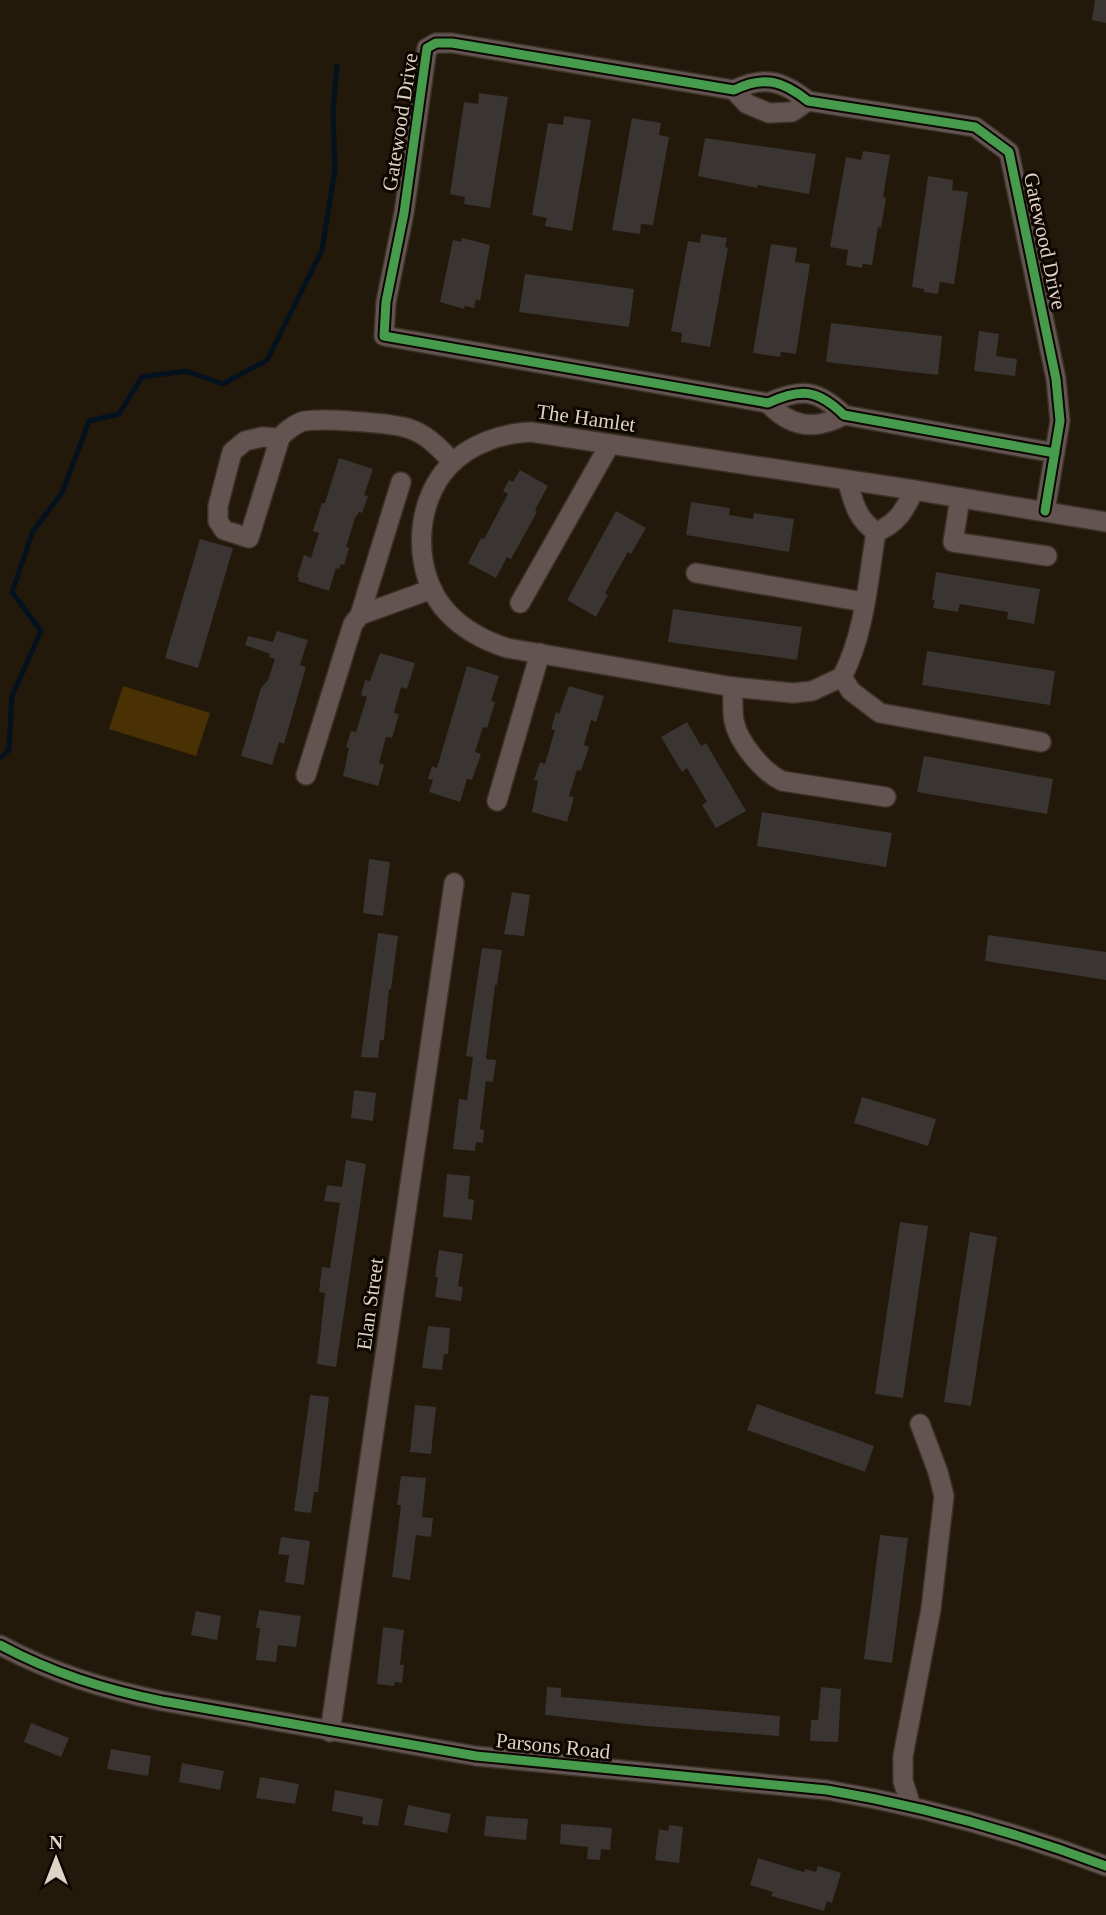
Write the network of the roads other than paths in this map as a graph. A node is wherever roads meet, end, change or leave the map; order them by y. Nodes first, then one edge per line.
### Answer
1 (734, 90) junction
2 (808, 101) junction
3 (768, 402) junction
4 (844, 415) junction
5 (280, 438) junction
6 (610, 444) junction
7 (1055, 453) junction
8 (453, 462) junction
9 (847, 480) junction
10 (401, 482) dead end
11 (914, 490) junction
12 (960, 498) junction
13 (1045, 512) junction
14 (1106, 522) edge
15 (876, 532) junction
16 (1047, 556) dead end
17 (696, 573) dead end
18 (432, 589) junction
19 (864, 601) junction
20 (520, 603) dead end
21 (359, 615) junction
22 (540, 653) junction
23 (842, 677) junction
24 (733, 687) junction
25 (1041, 742) dead end
26 (306, 775) dead end
27 (886, 797) dead end
28 (497, 801) dead end
29 (454, 883) dead end
30 (920, 1424) dead end
31 (0, 1645) edge
32 (330, 1732) junction
33 (911, 1806) junction
34 (1106, 1866) edge

1 - 2 street, Gatewood Drive
1 - 2 street, Gatewood Drive
1 - 3 street, Gatewood Drive
2 - 7 street, Gatewood Drive
3 - 4 street, Gatewood Drive
3 - 4 street, Gatewood Drive
4 - 7 street, Gatewood Drive
5 - 5 street
5 - 8 street
6 - 8 street, The Hamlet
6 - 9 street, The Hamlet
6 - 20 street
7 - 13 street, Gatewood Drive
8 - 18 street, The Hamlet
9 - 11 street, The Hamlet
9 - 15 street
10 - 21 street
11 - 12 street, The Hamlet
11 - 15 street
12 - 13 street, The Hamlet
12 - 16 street
13 - 14 street, The Hamlet
15 - 19 street
17 - 19 street
18 - 21 street
18 - 22 street, The Hamlet
19 - 23 street
21 - 26 street
22 - 24 street, The Hamlet
22 - 28 street
23 - 24 street, The Hamlet
23 - 25 street
24 - 27 street
29 - 32 street, Elan Street
30 - 33 street
31 - 32 street, Parsons Road
32 - 33 street, Parsons Road
33 - 34 street, Parsons Road

